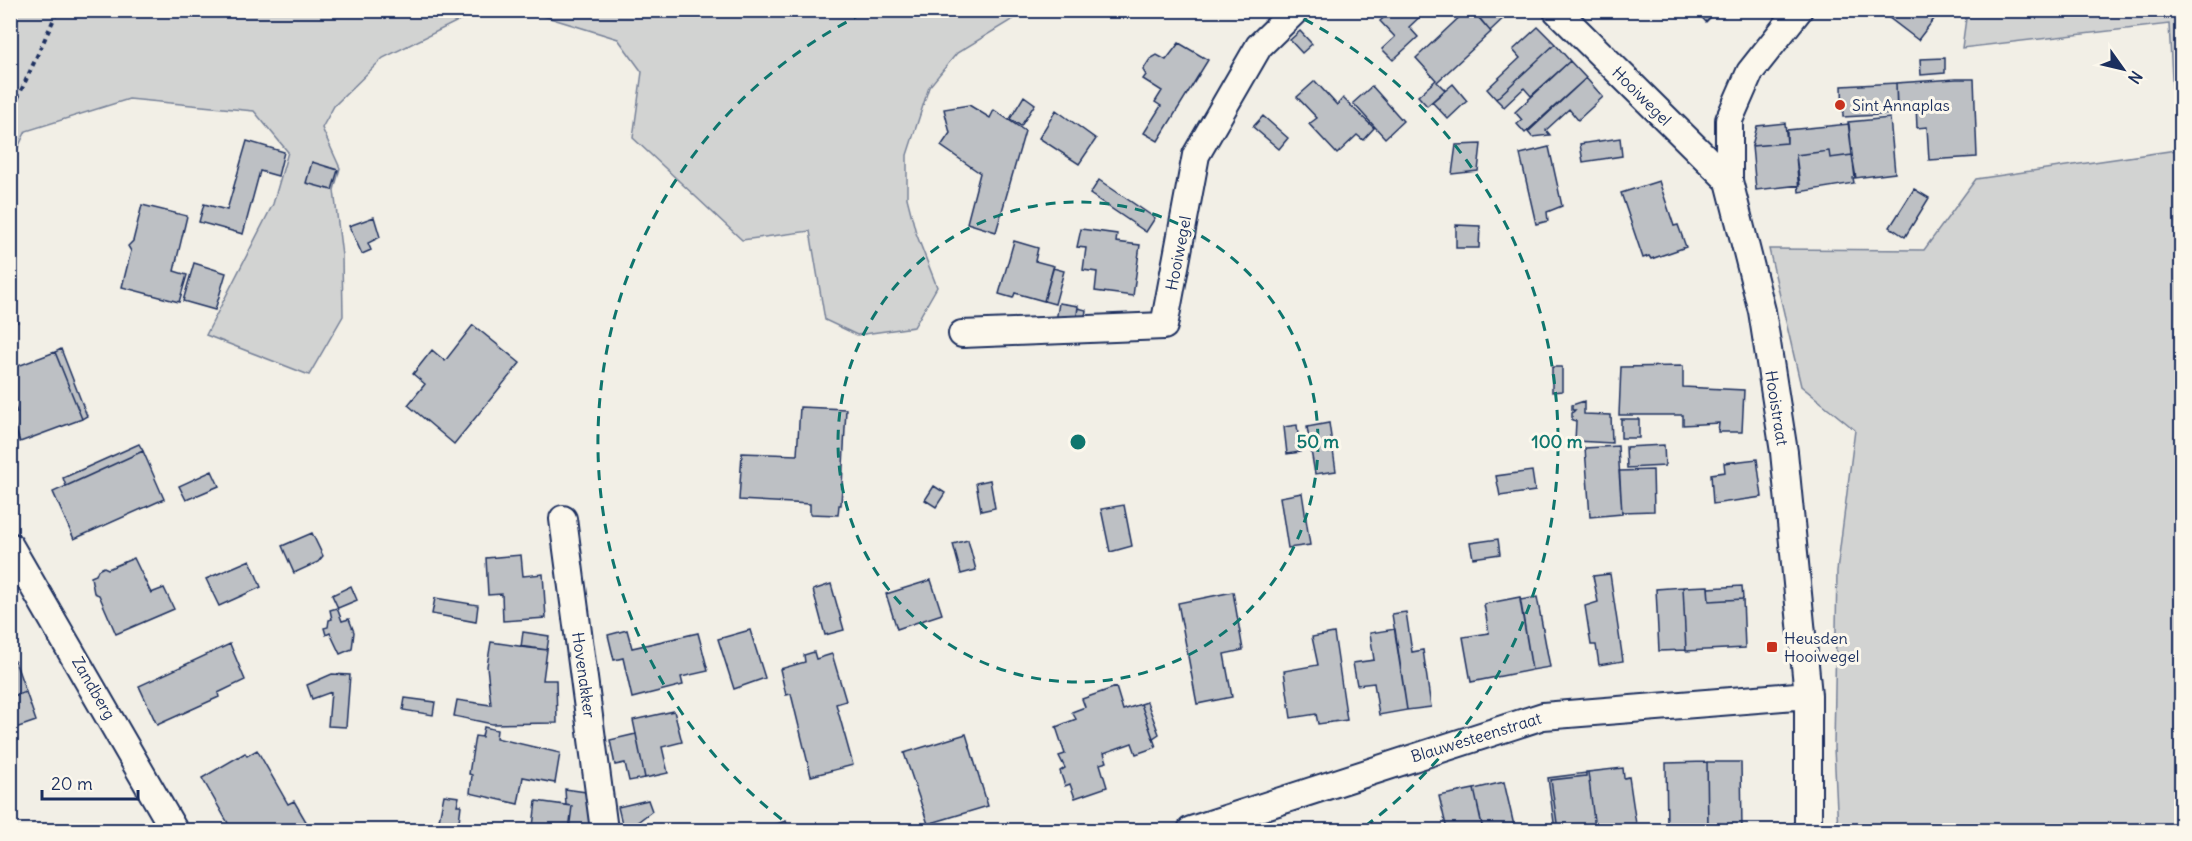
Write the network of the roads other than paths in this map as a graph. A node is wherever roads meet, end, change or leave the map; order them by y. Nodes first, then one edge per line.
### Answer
1 (1296, 10) edge
2 (1556, 10) edge
3 (1799, 10) edge
4 (1729, 181) junction
5 (962, 334) dead end
6 (563, 519) dead end
7 (10, 546) edge
8 (1808, 694) junction
9 (174, 831) edge
10 (604, 831) edge
11 (1191, 831) edge
12 (1808, 831) edge

1 - 5 street, Hooiwegel
2 - 4 street, Hooiwegel
3 - 4 street, Hooistraat
4 - 8 street, Hooistraat
6 - 10 street, Hovenakker
7 - 9 street, Zandberg
8 - 11 street, Blauwesteenstraat
8 - 12 street, Hooistraat

